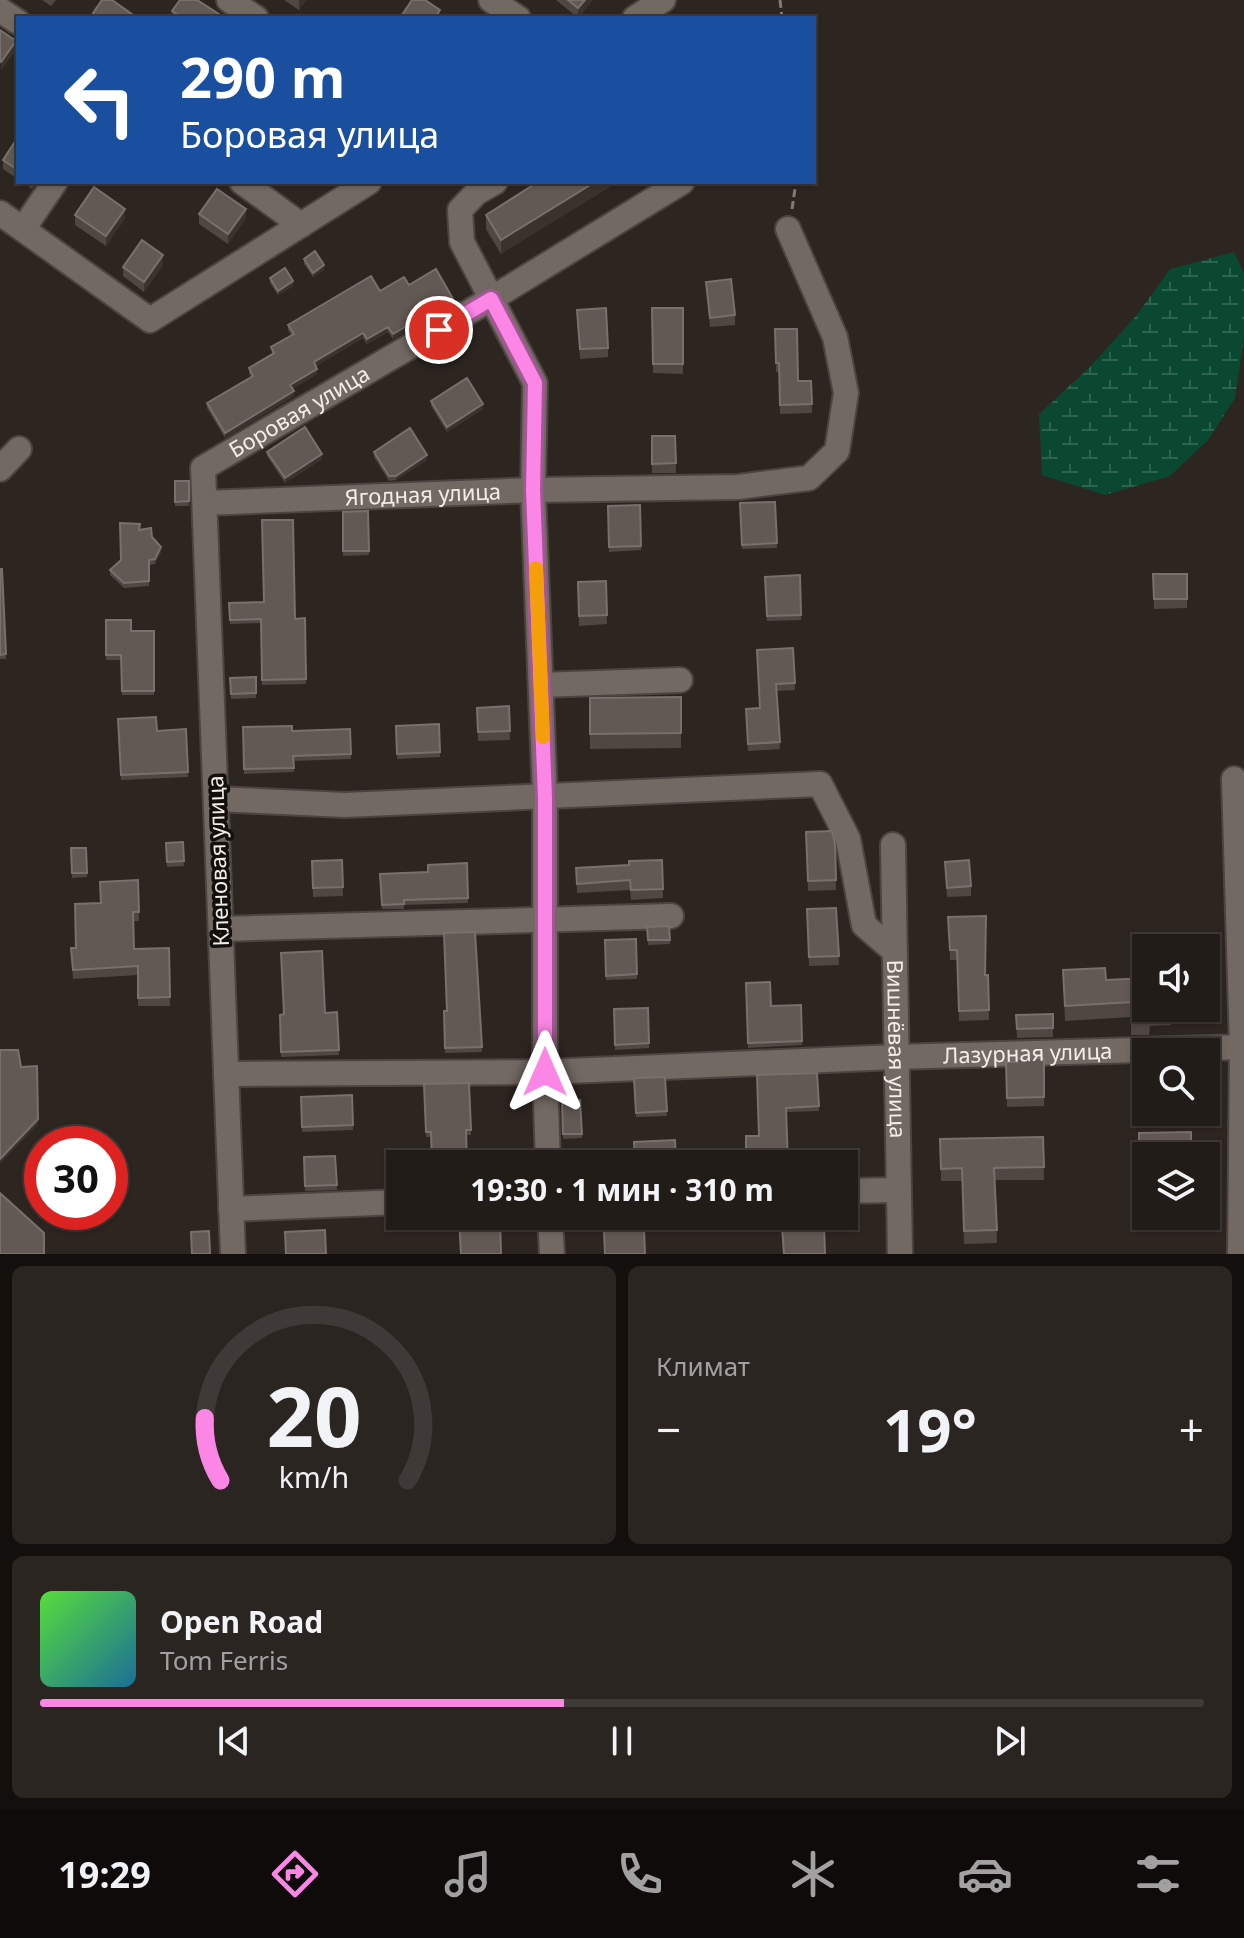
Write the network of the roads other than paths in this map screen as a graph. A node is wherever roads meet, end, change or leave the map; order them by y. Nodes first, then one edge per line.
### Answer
1 (229, 0) edge
2 (491, 0) edge
3 (663, 0) edge
4 (253, 16) edge
5 (515, 16) edge
6 (638, 16) edge
7 (54, 184) edge
8 (245, 184) edge
9 (366, 184) edge
10 (492, 184) edge
11 (679, 184) edge
12 (0, 213) edge
13 (301, 225) junction
14 (23, 229) junction
15 (788, 229) road end
16 (491, 299) junction
17 (19, 449) dead end
18 (203, 468) joint
19 (0, 469) edge
20 (533, 490) junction
21 (205, 503) junction
22 (680, 680) dead end
23 (541, 685) junction
24 (1234, 779) dead end
25 (545, 798) junction
26 (216, 799) junction
27 (893, 845) dead end
28 (671, 916) dead end
29 (545, 920) junction
30 (221, 929) junction
31 (894, 951) junction
32 (1243, 1047) edge
33 (895, 1057) junction
34 (545, 1072) junction
35 (226, 1074) junction
36 (1243, 1121) edge
37 (548, 1150) edge
38 (897, 1190) junction
39 (858, 1191) edge
40 (386, 1203) edge
41 (231, 1209) junction
42 (551, 1230) edge
43 (233, 1254) edge
44 (552, 1254) edge
45 (900, 1254) edge
46 (1240, 1254) edge

1 - 4 street
2 - 5 street
3 - 6 street
7 - 14 street
8 - 13 street
9 - 13 street
10 - 16 street
11 - 16 street, Боровая улица
12 - 14 street
13 - 14 street
15 - 20 street, Ягодная улица
16 - 18 street, Боровая улица
16 - 20 street
17 - 19 street
18 - 21 street, Кленовая улица
20 - 21 street, Ягодная улица
20 - 23 street
21 - 26 street, Кленовая улица
22 - 23 street
23 - 25 street
24 - 32 street
25 - 26 street
25 - 29 street
25 - 31 street
26 - 30 street, Кленовая улица
27 - 31 street, Вишнёвая улица
28 - 29 street
29 - 30 street
29 - 34 street
30 - 35 street, Кленовая улица
31 - 33 street, Вишнёвая улица
32 - 33 street, Лазурная улица
32 - 36 street
33 - 34 street, Лазурная улица
33 - 38 street, Вишнёвая улица
34 - 35 street, Лазурная улица
34 - 37 street
35 - 41 street, Кленовая улица
36 - 46 street
38 - 39 street
38 - 45 street, Вишнёвая улица
40 - 41 street
41 - 43 street, Кленовая улица
42 - 44 street

